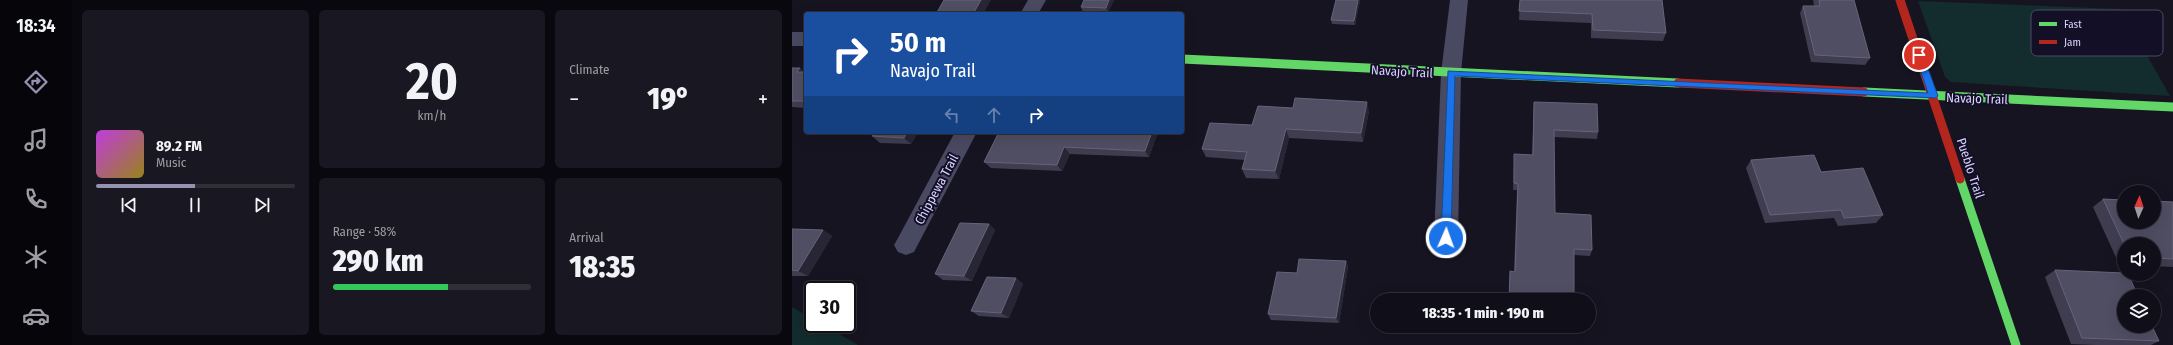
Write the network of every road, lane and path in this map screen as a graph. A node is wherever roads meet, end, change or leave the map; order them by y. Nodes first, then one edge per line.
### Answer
1 (1037, 0) edge
2 (1459, 0) edge
3 (1900, 0) edge
4 (1030, 12) edge
5 (792, 39) edge
6 (804, 39) edge
7 (1184, 59) edge
8 (1451, 73) junction
9 (1933, 96) junction
10 (2173, 106) edge
11 (965, 134) edge
12 (1446, 238) dead end
13 (906, 246) dead end
14 (2016, 345) edge

1 - 4 street
2 - 8 street
3 - 9 street, Pueblo Trail
5 - 6 street
7 - 8 street, Navajo Trail
8 - 9 street, Navajo Trail
8 - 12 street
9 - 10 street, Navajo Trail
9 - 14 street, Pueblo Trail
11 - 13 street, Chippewa Trail

